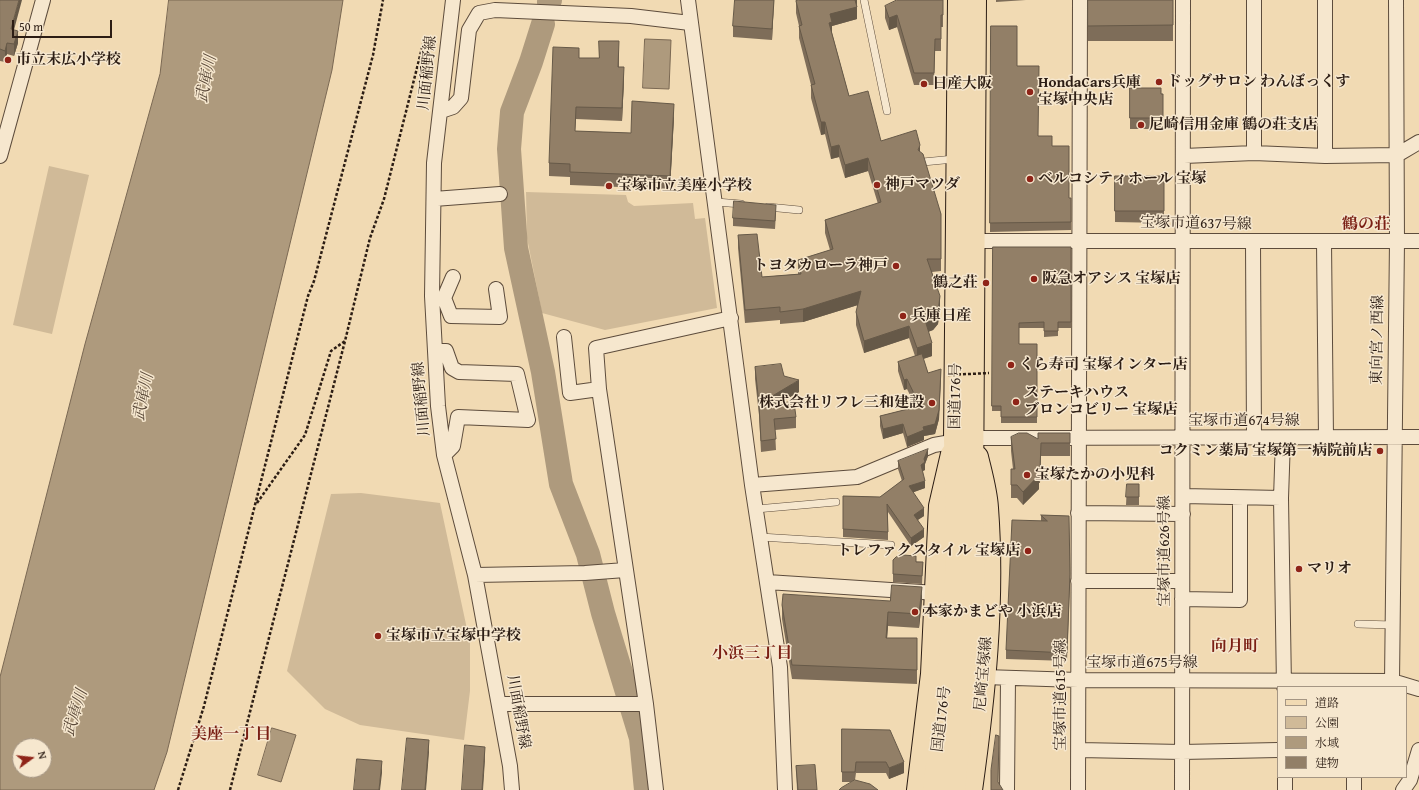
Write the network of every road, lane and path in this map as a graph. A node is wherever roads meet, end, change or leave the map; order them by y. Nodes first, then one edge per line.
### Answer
1 (43, 0) edge
2 (383, 0) edge
3 (453, 0) edge
4 (688, 0) edge
5 (864, 0) edge
6 (959, 0) edge
7 (975, 0) edge
8 (1080, 0) edge
9 (1184, 0) edge
10 (1254, 0) edge
11 (1325, 0) edge
12 (1396, 0) edge
13 (690, 23) junction
14 (438, 44) dead end
15 (441, 111) junction
16 (887, 111) dead end
17 (1419, 142) edge
18 (1254, 154) junction
19 (1397, 155) junction
20 (0, 156) edge
21 (1184, 156) junction
22 (1325, 156) junction
23 (958, 159) junction
24 (923, 162) edge
25 (500, 194) dead end
26 (434, 199) junction
27 (716, 202) junction
28 (746, 205) edge
29 (761, 206) edge
30 (799, 210) dead end
31 (1081, 240) junction
32 (974, 241) junction
33 (1183, 241) junction
34 (1397, 241) junction
35 (1419, 241) edge
36 (1253, 242) junction
37 (1324, 242) junction
38 (453, 277) dead end
39 (496, 289) dead end
40 (438, 297) junction
41 (731, 318) junction
42 (564, 337) dead end
43 (345, 341) junction
44 (435, 351) junction
45 (989, 373) dead end
46 (948, 375) dead end
47 (599, 389) junction
48 (1183, 437) junction
49 (1394, 437) junction
50 (1419, 437) edge
51 (1080, 438) junction
52 (1254, 438) junction
53 (1326, 438) junction
54 (964, 439) junction
55 (1283, 439) junction
56 (444, 455) junction
57 (752, 485) junction
58 (1183, 496) junction
59 (1240, 498) junction
60 (1281, 498) junction
61 (836, 502) dead end
62 (255, 505) junction
63 (756, 509) junction
64 (1078, 513) junction
65 (1183, 514) junction
66 (760, 537) junction
67 (891, 545) dead end
68 (625, 570) junction
69 (475, 575) junction
70 (1078, 581) junction
71 (1182, 581) junction
72 (767, 582) junction
73 (937, 593) junction
74 (1182, 599) junction
75 (1358, 624) dead end
76 (1393, 624) junction
77 (984, 678) junction
78 (1008, 678) junction
79 (1078, 680) junction
80 (1181, 680) junction
81 (1392, 681) junction
82 (1284, 684) edge
83 (1353, 684) edge
84 (1419, 689) edge
85 (499, 704) junction
86 (646, 704) junction
87 (1079, 750) junction
88 (1277, 750) edge
89 (1419, 750) edge
90 (1182, 752) junction
91 (1285, 778) edge
92 (1354, 778) edge
93 (178, 790) edge
94 (230, 790) edge
95 (512, 790) edge
96 (656, 790) edge
97 (785, 790) edge
98 (918, 790) edge
99 (934, 790) edge
100 (954, 790) edge
101 (971, 790) edge
102 (1007, 790) edge
103 (1078, 790) edge
104 (1182, 790) edge
105 (1285, 790) edge
106 (1354, 790) edge
107 (1403, 790) edge

1 - 20 street
2 - 62 path
3 - 15 street, 川面稲野線
4 - 13 street
5 - 16 lane
6 - 23 main road, 国道176号
7 - 32 main road, 国道176号
8 - 31 street, 宝塚市道615号線
9 - 21 street, 宝塚市道626号線
10 - 18 street
11 - 22 street
12 - 19 street, 東向宮ノ西線
13 - 15 street
13 - 27 street
14 - 43 path
15 - 26 street, 川面稲野線
17 - 19 street
18 - 21 street
18 - 22 street
19 - 22 street
19 - 34 street, 東向宮ノ西線
21 - 33 street, 宝塚市道626号線
23 - 24 lane
23 - 54 main road, 国道176号
25 - 26 street
26 - 40 street, 川面稲野線
27 - 28 lane
27 - 41 street
29 - 30 lane
31 - 32 street, 宝塚市道637号線
31 - 33 street, 宝塚市道637号線
31 - 51 street, 宝塚市道615号線
32 - 54 main road, 国道176号
33 - 36 street, 宝塚市道637号線
33 - 48 street, 宝塚市道626号線
34 - 35 street, 宝塚市道637号線
34 - 37 street, 宝塚市道637号線
34 - 49 street, 東向宮ノ西線
36 - 37 street, 宝塚市道637号線
36 - 52 street
37 - 53 street
38 - 40 street
39 - 40 street
40 - 44 street, 川面稲野線
41 - 47 street
41 - 57 street
42 - 47 street
43 - 62 path
43 - 94 path
44 - 56 street, 川面稲野線
44 - 56 street
45 - 46 path, bridge
47 - 68 street
48 - 51 street, 宝塚市道674号線
48 - 52 street, 宝塚市道674号線
48 - 58 street, 宝塚市道626号線
49 - 50 street, 宝塚市道674号線
49 - 53 street, 宝塚市道674号線
49 - 76 street, 東向宮ノ西線
51 - 54 street, 宝塚市道674号線
51 - 64 street, 宝塚市道615号線
52 - 55 street, 宝塚市道674号線
53 - 55 street, 宝塚市道674号線
54 - 57 street, 宝塚市道674号線
54 - 73 main road
54 - 77 main road, 尼崎宝塚線
54 - 99 main road, 国道176号
54 - 100 main road, 国道176号
55 - 60 street
56 - 69 street, 川面稲野線
57 - 63 street
58 - 59 street
58 - 65 street, 宝塚市道626号線
59 - 60 street
59 - 74 street
60 - 82 street
61 - 63 lane
62 - 93 path
63 - 66 street
64 - 65 street
64 - 70 street, 宝塚市道615号線
65 - 71 street, 宝塚市道626号線
66 - 67 lane
66 - 72 street
68 - 69 street
68 - 86 street
69 - 85 street, 川面稲野線
70 - 71 street
70 - 79 street, 宝塚市道615号線
71 - 74 street, 宝塚市道626号線
72 - 73 street
72 - 97 street
73 - 98 main road
74 - 80 street, 宝塚市道626号線
75 - 76 lane
76 - 81 street, 東向宮ノ西線
77 - 78 street, 宝塚市道675号線
77 - 101 main road, 尼崎宝塚線
78 - 79 street, 宝塚市道675号線
78 - 102 street
79 - 80 street, 宝塚市道675号線
79 - 87 street, 宝塚市道615号線
80 - 82 street, 宝塚市道675号線
80 - 90 street, 宝塚市道626号線
81 - 83 street, 宝塚市道675号線
81 - 84 street, 宝塚市道675号線
82 - 83 street, 宝塚市道675号線
85 - 86 street
85 - 95 street, 川面稲野線
86 - 96 street
87 - 90 street
87 - 103 street, 宝塚市道615号線
88 - 90 street
89 - 107 street
90 - 104 street, 宝塚市道626号線
91 - 105 street
92 - 106 street

